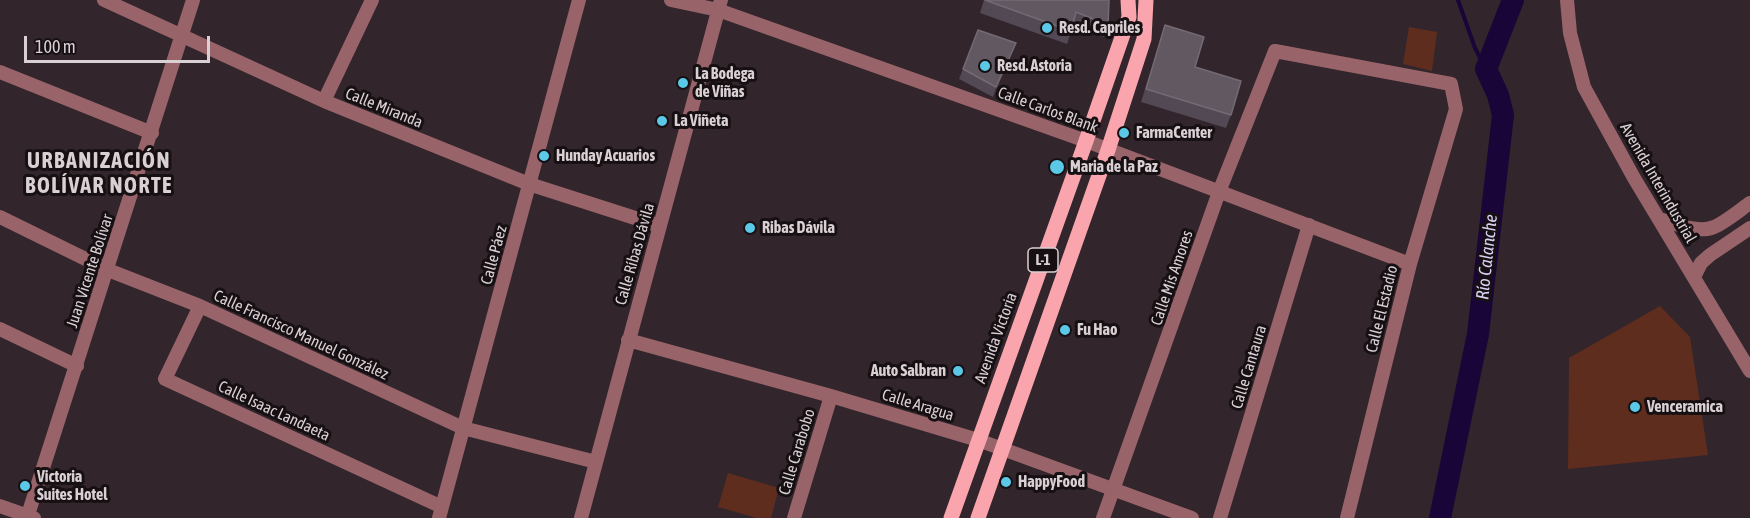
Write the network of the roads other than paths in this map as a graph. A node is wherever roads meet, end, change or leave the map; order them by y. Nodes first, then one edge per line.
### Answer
1 (104, 0) edge
2 (193, 0) edge
3 (372, 0) edge
4 (579, 0) edge
5 (671, 0) edge
6 (1128, 0) edge
7 (1146, 0) edge
8 (1567, 0) edge
9 (720, 5) edge
10 (181, 36) junction
11 (0, 72) edge
12 (324, 101) junction
13 (1456, 109) joint
14 (152, 133) junction
15 (1086, 141) junction
16 (1108, 150) junction
17 (529, 184) junction
18 (1220, 192) junction
19 (1750, 203) edge
20 (0, 217) edge
21 (1659, 219) junction
22 (1309, 225) junction
23 (660, 226) junction
24 (1750, 228) edge
25 (1410, 264) junction
26 (108, 270) junction
27 (1694, 277) junction
28 (200, 306) junction
29 (0, 329) edge
30 (628, 340) junction
31 (77, 366) junction
32 (1750, 371) edge
33 (831, 396) junction
34 (463, 428) junction
35 (978, 440) junction
36 (1002, 450) junction
37 (596, 462) junction
38 (1115, 489) junction
39 (0, 506) edge
40 (441, 513) edge
41 (30, 517) edge
42 (581, 518) edge
43 (794, 518) edge
44 (951, 518) edge
45 (978, 518) edge
46 (1103, 518) edge
47 (1192, 518) edge
48 (1220, 518) edge
49 (1347, 518) edge

1 - 10 street, Calle Miranda
2 - 10 street, Juan Vicente Bolívar
3 - 12 street
4 - 17 street, Calle Páez
5 - 9 street, Calle Carlos Blank
6 - 15 main road, Avenida Victoria / L-1
7 - 16 main road, L-1
8 - 21 street, Avenida Interindustrial
9 - 15 street, Calle Carlos Blank
9 - 23 street, Calle Ríbas Dávila
10 - 12 street, Calle Miranda
10 - 14 street, Juan Vicente Bolívar
11 - 14 street
12 - 17 street, Calle Miranda
13 - 18 street, Calle Mis Amores
13 - 25 street, Calle El Estadio
14 - 26 street, Juan Vicente Bolívar
15 - 16 street, Calle Carlos Blank
15 - 35 main road, Avenida Victoria / L-1
16 - 18 street, Calle Carlos Blank
16 - 36 main road, L-1
17 - 23 street, Calle Miranda
17 - 34 street, Calle Páez
18 - 22 street, Calle Carlos Blank
18 - 38 street, Calle Mis Amores
19 - 21 street
20 - 26 street, Calle Francisco Manuel González
21 - 27 street, Avenida Interindustrial
22 - 25 street, Calle Carlos Blank
22 - 48 street, Calle Cantaura
23 - 30 street, Calle Ríbas Dávila
24 - 27 street
25 - 49 street, Calle El Estadio
26 - 28 street, Calle Francisco Manuel González
26 - 31 street, Juan Vicente Bolívar
27 - 32 street, Avenida Interindustrial
28 - 34 street, Calle Francisco Manuel González
28 - 40 street, Calle Isaac Landaeta
29 - 31 street
30 - 33 street, Calle Aragua
30 - 37 street, Calle Ríbas Dávila
31 - 41 street, Juan Vicente Bolívar
33 - 35 street, Calle Aragua
33 - 43 street, Calle Carabobo
34 - 37 street, Calle Francisco Manuel González
34 - 40 street, Calle Páez
35 - 36 street, Calle Aragua
35 - 44 main road, Avenida Victoria / L-1
36 - 38 street, Calle Aragua
36 - 45 main road, L-1
37 - 42 street, Calle Ríbas Dávila
38 - 46 street, Calle Mis Amores
38 - 47 street, Calle Aragua
39 - 41 street

